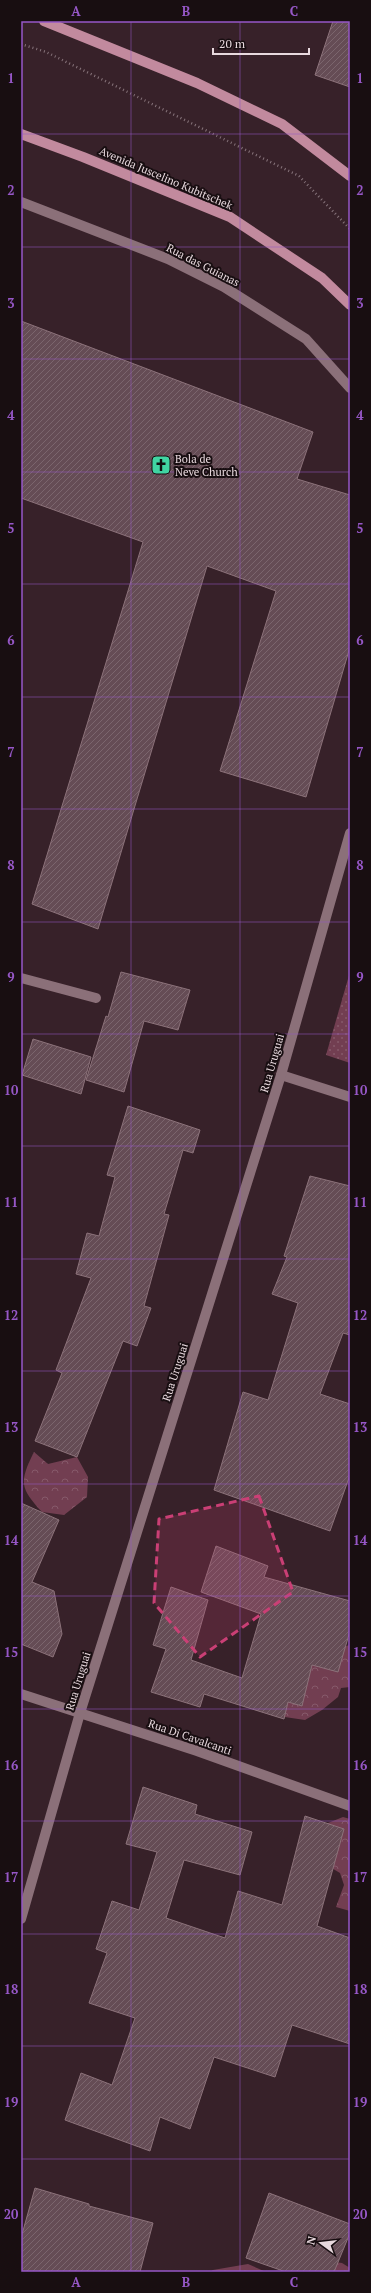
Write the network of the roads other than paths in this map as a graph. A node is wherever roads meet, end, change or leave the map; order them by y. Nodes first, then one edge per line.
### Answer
1 (44, 21) edge
2 (21, 134) edge
3 (350, 176) edge
4 (21, 202) edge
5 (350, 305) edge
6 (350, 388) edge
7 (350, 833) edge
8 (21, 978) edge
9 (96, 998) dead end
10 (281, 1075) junction
11 (350, 1097) edge
12 (21, 1694) edge
13 (80, 1713) junction
14 (350, 1806) edge
15 (21, 1919) edge

1 - 3 main road
2 - 5 main road, Avenida Juscelino Kubitschek
4 - 6 street, Rua das Guianas
7 - 10 street, Rua Uruguai
8 - 9 street
10 - 11 street
10 - 13 street, Rua Uruguai
12 - 13 street, Rua Di Cavalcanti
13 - 14 street, Rua Di Cavalcanti
13 - 15 street, Rua Uruguai

